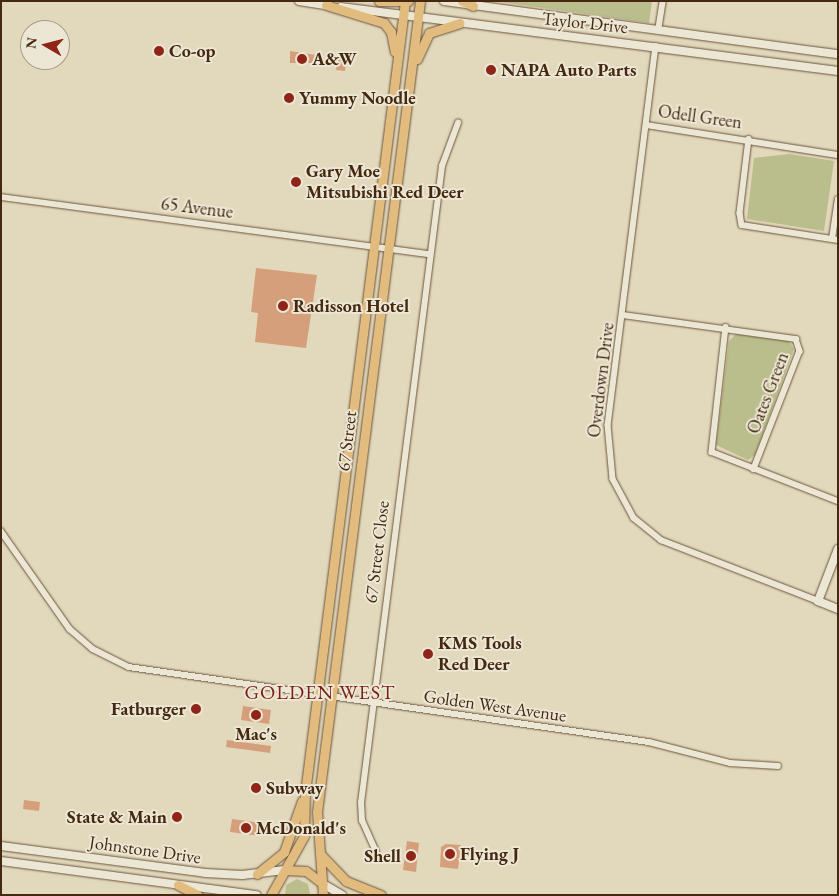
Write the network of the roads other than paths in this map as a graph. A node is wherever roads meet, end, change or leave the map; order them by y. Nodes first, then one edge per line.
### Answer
1 (300, 1) edge
2 (379, 1) edge
3 (420, 1) edge
4 (444, 1) edge
5 (462, 1) edge
6 (663, 1) edge
7 (406, 2) edge
8 (326, 5) junction
9 (473, 6) junction
10 (403, 16) junction
11 (418, 17) junction
12 (459, 23) junction
13 (658, 31) junction
14 (656, 46) junction
15 (838, 54) edge
16 (397, 66) junction
17 (838, 71) edge
18 (409, 85) junction
19 (458, 123) dead end
20 (646, 125) junction
21 (749, 139) junction
22 (838, 155) edge
23 (1, 198) edge
24 (838, 199) edge
25 (835, 239) edge
26 (373, 246) junction
27 (388, 248) junction
28 (430, 254) junction
29 (624, 315) junction
30 (726, 327) junction
31 (754, 469) junction
32 (838, 501) edge
33 (1, 531) edge
34 (838, 549) edge
35 (818, 601) junction
36 (838, 609) edge
37 (317, 696) junction
38 (331, 698) junction
39 (372, 705) junction
40 (778, 766) dead end
41 (305, 793) junction
42 (1, 846) edge
43 (376, 852) dead end
44 (320, 854) junction
45 (1, 861) edge
46 (285, 870) junction
47 (257, 874) junction
48 (323, 884) junction
49 (178, 886) junction
50 (198, 895) edge
51 (257, 895) edge
52 (271, 895) edge
53 (323, 895) edge
54 (342, 895) edge
55 (381, 895) edge

1 - 8 main road, Taylor Drive
2 - 7 main road
3 - 11 main road, 67 Street
4 - 9 main road, Taylor Drive
5 - 9 main road
6 - 13 street
7 - 10 main road, 67 Street
8 - 10 main road, Taylor Drive
8 - 16 main road
9 - 13 main road, Taylor Drive
10 - 11 main road, Taylor Drive
10 - 16 main road, 67 Street
11 - 12 main road, Taylor Drive
11 - 18 main road, 67 Street
12 - 14 main road, Taylor Drive
12 - 18 main road
13 - 15 main road, Taylor Drive
14 - 17 main road, Taylor Drive
14 - 20 street, Overdown Drive
16 - 26 main road, 67 Street
18 - 27 main road, 67 Street
19 - 28 street, 67 Street Close
20 - 21 street, Odell Green
20 - 29 street, Overdown Drive
21 - 22 street, Odell Green
21 - 25 street, Odell Green
23 - 26 street, 65 Avenue
24 - 25 street, Odell Green
26 - 27 street, 65 Avenue
26 - 37 main road, 67 Street
27 - 28 street
27 - 38 main road, 67 Street
28 - 39 street, 67 Street Close
29 - 30 street, Oates Green
29 - 35 street, Overdown Drive
30 - 31 street
30 - 31 street, Oates Green
31 - 32 street
33 - 37 street, Golden West Avenue
34 - 35 main road
35 - 36 main road, Overdown Drive
37 - 38 street, Golden West Avenue
37 - 41 main road, 67 Street
38 - 39 street, Golden West Avenue
38 - 44 main road, 67 Street
39 - 40 street, Golden West Avenue
39 - 43 street, 67 Street Close
41 - 46 main road, 67 Street
41 - 47 main road
42 - 47 main road, Johnstone Drive
44 - 48 main road, 67 Street
44 - 55 main road
45 - 49 main road, Johnstone Drive
46 - 47 main road, Johnstone Drive
46 - 48 main road
46 - 52 main road, 67 Street
48 - 53 main road, 67 Street
48 - 54 main road
49 - 50 main road
49 - 51 main road, Johnstone Drive

